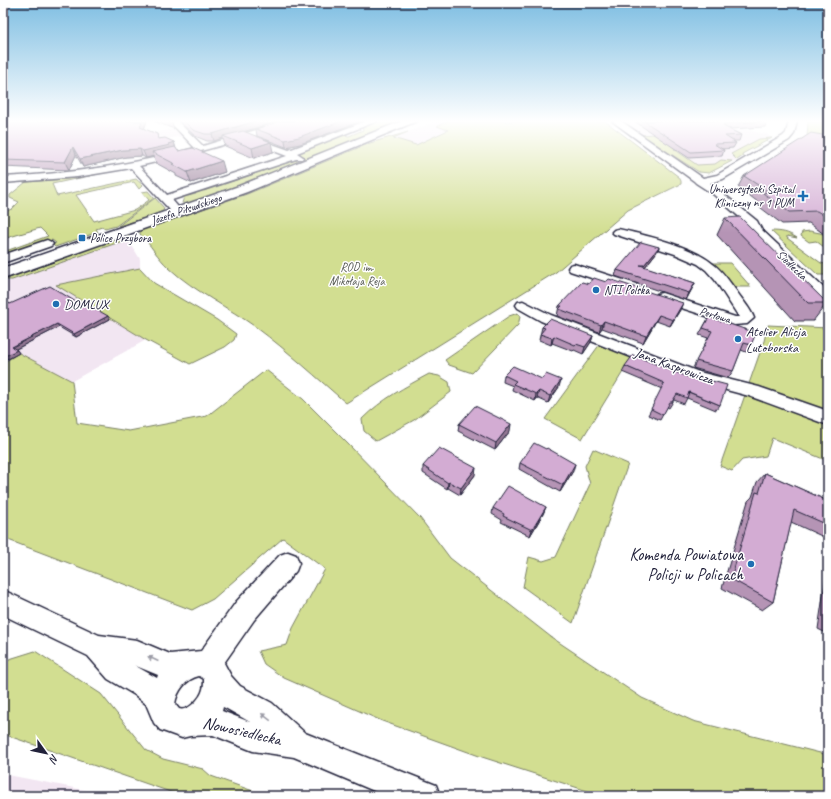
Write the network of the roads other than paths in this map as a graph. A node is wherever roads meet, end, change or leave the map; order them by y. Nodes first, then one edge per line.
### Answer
1 (162, 158) edge
2 (283, 158) edge
3 (300, 158) edge
4 (323, 158) edge
5 (667, 158) edge
6 (752, 158) edge
7 (312, 163) junction
8 (134, 165) junction
9 (720, 177) junction
10 (3, 180) edge
11 (699, 181) junction
12 (717, 192) junction
13 (166, 199) junction
14 (178, 212) junction
15 (756, 230) junction
16 (618, 232) dead end
17 (47, 244) dead end
18 (3, 259) edge
19 (574, 268) dead end
20 (3, 274) edge
21 (828, 299) edge
22 (523, 305) dead end
23 (828, 418) edge
24 (288, 563) dead end
25 (3, 602) edge
26 (97, 647) junction
27 (205, 669) junction
28 (162, 707) junction
29 (190, 722) junction
30 (295, 743) junction
31 (425, 796) edge

1 - 8 street
2 - 13 street
3 - 7 street
4 - 7 street, Józefa Piłsudskiego
5 - 11 street, Siedlecka
6 - 9 street
7 - 14 street, Józefa Piłsudskiego
8 - 10 street
8 - 13 street
9 - 11 street
9 - 12 street
11 - 12 street, Siedlecka
11 - 15 street, Siedlecka
12 - 15 street, Siedlecka
13 - 14 street
14 - 20 street, Józefa Piłsudskiego
15 - 21 street, Siedlecka
16 - 19 street, Perłowa
17 - 18 street
22 - 23 street, Jana Kasprowicza
24 - 27 street
25 - 26 street, Nowosiedlecka
27 -> 26 street, Nowosiedlecka
26 - 28 street, Nowosiedlecka
27 - 28 street
27 - 29 street, Nowosiedlecka
30 -> 27 street, Nowosiedlecka
28 - 29 street, Nowosiedlecka
29 - 30 street, Nowosiedlecka
30 - 31 street, Nowosiedlecka

